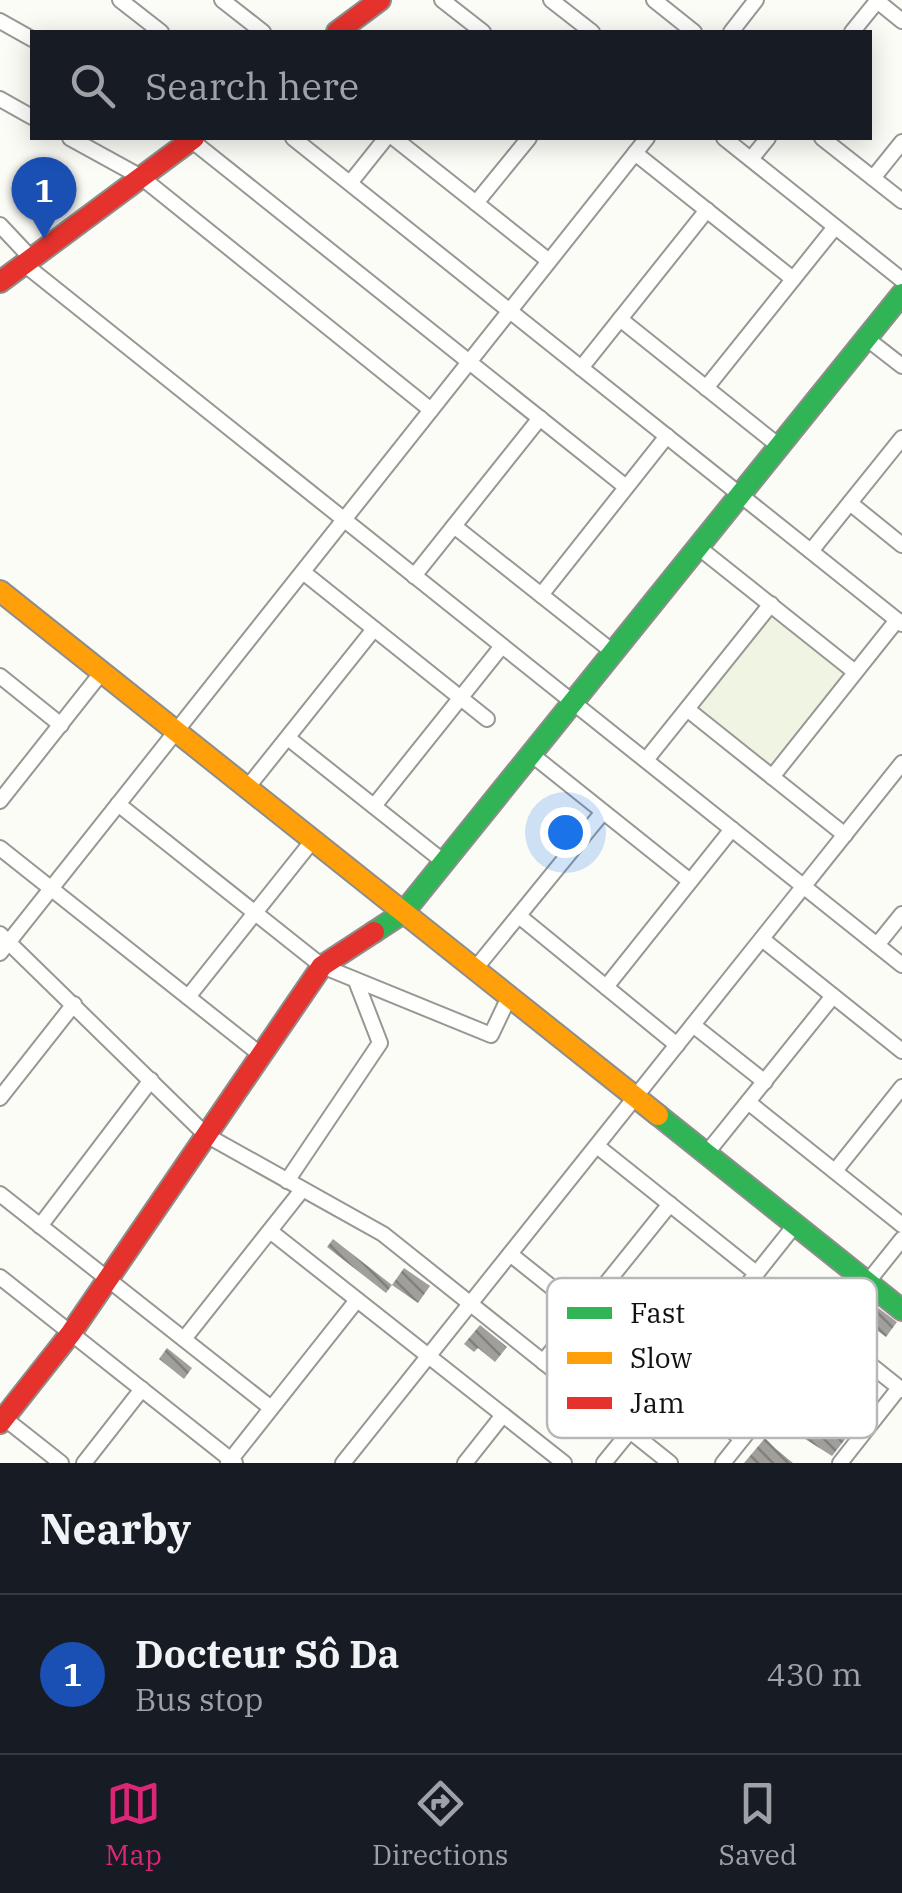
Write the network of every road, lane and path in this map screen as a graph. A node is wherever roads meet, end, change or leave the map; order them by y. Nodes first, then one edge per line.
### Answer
1 (120, 0) edge
2 (380, 0) edge
3 (442, 0) edge
4 (551, 0) edge
5 (654, 0) edge
6 (756, 0) edge
7 (877, 0) edge
8 (230, 2) edge
9 (0, 21) edge
10 (902, 21) edge
11 (158, 30) edge
12 (261, 30) edge
13 (340, 30) edge
14 (476, 30) edge
15 (589, 30) edge
16 (692, 30) edge
17 (733, 30) edge
18 (854, 30) edge
19 (30, 38) edge
20 (0, 99) edge
21 (30, 116) edge
22 (74, 140) edge
23 (192, 140) edge
24 (194, 140) edge
25 (296, 140) edge
26 (384, 140) edge
27 (397, 140) edge
28 (526, 140) edge
29 (645, 140) edge
30 (727, 140) edge
31 (766, 140) edge
32 (825, 140) edge
33 (902, 142) edge
34 (635, 153) junction
35 (751, 159) junction
36 (141, 177) junction
37 (873, 178) junction
38 (350, 183) junction
39 (902, 201) edge
40 (476, 203) junction
41 (707, 210) junction
42 (0, 224) edge
43 (835, 226) junction
44 (27, 261) junction
45 (549, 261) junction
46 (793, 279) junction
47 (902, 280) edge
48 (0, 282) edge
49 (902, 294) edge
50 (510, 311) junction
51 (620, 319) junction
52 (866, 338) junction
53 (469, 362) junction
54 (902, 366) edge
55 (581, 368) junction
56 (706, 388) junction
57 (431, 410) junction
58 (540, 418) junction
59 (667, 436) junction
60 (902, 438) edge
61 (779, 446) junction
62 (626, 487) junction
63 (740, 495) junction
64 (850, 503) junction
65 (344, 520) junction
66 (454, 526) junction
67 (902, 544) edge
68 (698, 546) junction
69 (812, 552) junction
70 (302, 572) junction
71 (414, 576) junction
72 (0, 590) edge
73 (540, 594) junction
74 (770, 604) junction
75 (900, 622) edge
76 (374, 629) junction
77 (502, 646) junction
78 (613, 652) junction
79 (102, 672) junction
80 (856, 672) junction
81 (0, 676) edge
82 (460, 698) junction
83 (573, 702) junction
84 (686, 709) junction
85 (487, 719) dead end
86 (61, 724) junction
87 (176, 731) junction
88 (288, 738) junction
89 (531, 754) junction
90 (646, 760) junction
91 (902, 763) edge
92 (772, 777) junction
93 (247, 788) junction
94 (0, 801) edge
95 (118, 804) junction
96 (374, 806) junction
97 (603, 812) junction
98 (732, 829) junction
99 (844, 836) junction
100 (312, 840) junction
101 (0, 848) edge
102 (444, 862) junction
103 (690, 882) junction
104 (804, 886) junction
105 (51, 888) junction
106 (404, 912) junction
107 (255, 913) junction
108 (902, 914) edge
109 (519, 916) junction
110 (762, 939) junction
111 (3, 942) edge
112 (877, 945) junction
113 (902, 965) edge
114 (322, 966) junction
115 (475, 970) junction
116 (356, 980) junction
117 (606, 987) junction
118 (833, 996) junction
119 (188, 997) junction
120 (509, 997) junction
121 (74, 1004) junction
122 (694, 1024) junction
123 (677, 1045) junction
124 (902, 1051) edge
125 (261, 1055) junction
126 (151, 1080) junction
127 (765, 1082) junction
128 (902, 1087) edge
129 (0, 1098) edge
130 (635, 1098) junction
131 (748, 1102) junction
132 (206, 1135) junction
133 (596, 1146) junction
134 (706, 1154) junction
135 (835, 1171) junction
136 (287, 1181) junction
137 (302, 1190) junction
138 (0, 1194) edge
139 (670, 1204) junction
140 (795, 1225) junction
141 (902, 1225) edge
142 (40, 1226) junction
143 (270, 1231) junction
144 (902, 1238) edge
145 (510, 1254) junction
146 (756, 1273) junction
147 (0, 1277) edge
148 (611, 1278) edge
149 (752, 1278) edge
150 (862, 1278) edge
151 (870, 1278) edge
152 (108, 1279) junction
153 (547, 1284) edge
154 (877, 1290) edge
155 (357, 1300) junction
156 (470, 1304) junction
157 (902, 1310) edge
158 (71, 1333) junction
159 (184, 1339) junction
160 (428, 1356) junction
161 (547, 1358) edge
162 (544, 1362) junction
163 (547, 1364) edge
164 (877, 1370) edge
165 (142, 1389) junction
166 (901, 1389) edge
167 (271, 1408) junction
168 (503, 1415) junction
169 (877, 1418) edge
170 (2, 1421) edge
171 (624, 1438) edge
172 (639, 1438) edge
173 (861, 1438) edge
174 (742, 1439) edge
175 (231, 1462) edge
176 (61, 1463) edge
177 (84, 1463) edge
178 (343, 1463) edge
179 (465, 1463) edge
180 (564, 1463) edge
181 (604, 1463) edge
182 (670, 1463) edge
183 (722, 1463) edge
184 (840, 1463) edge

1 - 11 street
2 - 13 street
3 - 14 street
4 - 15 street
5 - 16 street
6 - 17 street
7 - 10 street
7 - 18 street
8 - 12 street
9 - 19 street
20 - 21 street
22 - 36 street
23 - 36 street
24 - 53 street
25 - 38 street
26 - 38 street
27 - 40 street
28 - 40 street
29 - 34 street
30 - 35 street
31 - 35 street
32 - 37 street
33 - 37 street
34 - 41 street
34 - 45 street
35 - 43 street
36 - 44 street
36 - 57 street
37 - 39 street
38 - 50 street
40 - 45 street
41 - 46 street
41 - 51 street
42 - 44 street
43 - 46 street
43 - 47 street
44 - 48 street
44 - 65 street
45 - 50 street
46 - 56 street
49 - 52 street
50 - 53 street
50 - 55 street
51 - 55 street
51 - 56 street
52 - 54 street
52 - 61 street
53 - 57 street
53 - 58 street
55 - 59 street
56 - 61 street
57 - 65 street
58 - 62 street
58 - 66 street
59 - 62 street
59 - 63 street
60 - 64 street
61 - 63 street
62 - 73 street
63 - 68 street
63 - 69 street
64 - 67 street
64 - 69 street
65 - 70 street
65 - 71 street
66 - 71 street
66 - 73 street
68 - 74 street
68 - 78 street
69 - 75 street
70 - 76 street
70 - 87 street
71 - 77 street
72 - 79 street
73 - 78 street
74 - 80 street
74 - 84 street
75 - 80 street
76 - 82 street
76 - 88 street
77 - 82 street
77 - 83 street
78 - 83 street
79 - 86 street
79 - 87 street
80 - 92 street
81 - 86 street
82 - 85 street
82 - 96 street
83 - 89 street
83 - 90 street
84 - 90 street
84 - 92 street
86 - 94 street
87 - 93 street
87 - 95 street
88 - 93 street
88 - 96 street
89 - 97 street
89 - 102 street
90 - 98 street
91 - 99 street
92 - 99 street
93 - 100 street
95 - 105 street
95 - 107 street
96 - 102 street
97 - 103 street
97 - 109 street
98 - 103 street
98 - 104 street
99 - 104 street
100 - 106 street
100 - 107 street
101 - 105 street
102 - 106 street
103 - 117 street
104 - 110 street
104 - 112 street
105 - 111 street
105 - 119 street
106 - 114 street
106 - 115 street
107 - 114 street
107 - 119 street
108 - 112 street
109 - 115 street
109 - 117 street
110 - 118 street
110 - 122 street
111 - 121 street
112 - 113 street
114 - 116 street
114 - 125 street
115 - 120 street
116 - 120 street
116 - 136 street
117 - 123 street
118 - 124 street
118 - 127 street
119 - 125 street
120 - 130 street
121 - 126 street
121 - 129 street
122 - 123 street
122 - 127 street
123 - 130 street
125 - 132 street
126 - 132 street
126 - 142 street
127 - 131 street
128 - 135 street
130 - 133 street
130 - 134 street
131 - 134 street
131 - 135 street
132 - 136 street
132 - 152 street
133 - 139 street
133 - 145 street
134 - 140 street
135 - 141 street
136 - 137 street
137 - 143 street
137 - 156 street
138 - 142 street
139 - 146 street
139 - 148 street
140 - 146 street
140 - 150 street
142 - 152 street
143 - 155 street
143 - 159 street
144 - 151 street
145 - 153 street
145 - 156 street
146 - 149 street
147 - 158 street
152 - 158 street
152 - 159 street
154 - 157 street
155 - 160 street
155 - 167 street
156 - 160 street
156 - 162 street
158 - 165 street
158 - 170 street
159 - 167 street
160 - 168 street
160 - 178 street
161 - 162 street
162 - 163 street
164 - 166 street
165 - 175 street
165 - 177 street
166 - 169 street
167 - 175 street
168 - 179 street
168 - 180 street
170 - 176 street
171 - 181 street
172 - 182 street
173 - 184 street
174 - 183 street

